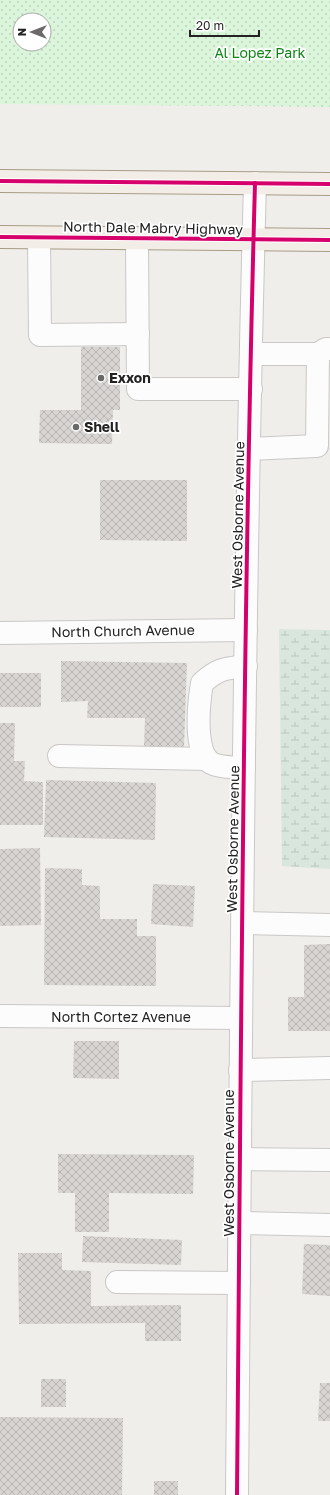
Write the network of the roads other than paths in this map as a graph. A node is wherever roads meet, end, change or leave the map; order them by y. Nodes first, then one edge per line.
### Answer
1 (0, 181) edge
2 (255, 183) junction
3 (330, 184) edge
4 (0, 238) edge
5 (39, 238) junction
6 (137, 239) junction
7 (254, 240) junction
8 (330, 240) edge
9 (138, 334) junction
10 (324, 352) edge
11 (251, 354) junction
12 (251, 389) junction
13 (324, 446) edge
14 (250, 449) junction
15 (246, 630) junction
16 (0, 633) edge
17 (246, 666) junction
18 (59, 756) dead end
19 (207, 759) junction
20 (244, 768) junction
21 (243, 923) junction
22 (330, 925) edge
23 (0, 1016) edge
24 (241, 1018) junction
25 (330, 1068) edge
26 (240, 1070) junction
27 (240, 1159) junction
28 (330, 1160) edge
29 (240, 1223) junction
30 (330, 1225) edge
31 (117, 1282) dead end
32 (239, 1283) junction
33 (237, 1495) edge

1 - 2 main road
2 - 3 main road
2 - 7 street, West Osborne Avenue
4 - 5 main road, North Dale Mabry Highway
5 - 6 main road, North Dale Mabry Highway
5 - 9 street
6 - 7 main road, North Dale Mabry Highway
6 - 9 street
7 - 8 main road, North Dale Mabry Highway
7 - 11 street, West Osborne Avenue
9 - 12 street
10 - 11 street
10 - 13 street
11 - 12 street, West Osborne Avenue
12 - 14 street, West Osborne Avenue
13 - 14 street
14 - 15 street, West Osborne Avenue
15 - 16 street, North Church Avenue
15 - 17 street, West Osborne Avenue
17 - 19 street
17 - 20 street, West Osborne Avenue
18 - 19 street
19 - 20 street
20 - 21 street, West Osborne Avenue
21 - 22 street
21 - 24 street, West Osborne Avenue
23 - 24 street, North Cortez Avenue
24 - 26 street, West Osborne Avenue
25 - 26 street
26 - 27 street, West Osborne Avenue
27 - 28 street
27 - 29 street, West Osborne Avenue
29 - 30 street
29 - 32 street, West Osborne Avenue
31 - 32 street
32 - 33 street, West Osborne Avenue

